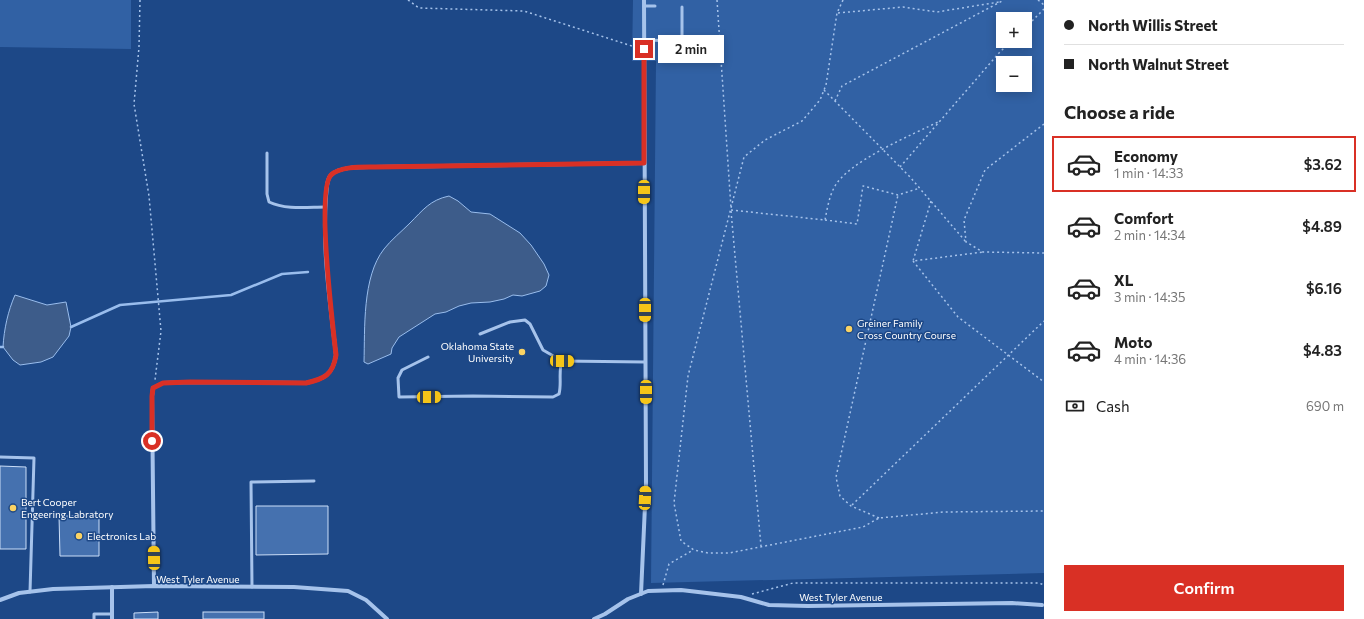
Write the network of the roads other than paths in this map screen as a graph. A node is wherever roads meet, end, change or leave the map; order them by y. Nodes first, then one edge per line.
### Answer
1 (644, 0) edge
2 (644, 6) junction
3 (656, 6) dead end
4 (682, 7) dead end
5 (644, 40) junction
6 (267, 153) dead end
7 (644, 163) junction
8 (325, 207) junction
9 (480, 334) dead end
10 (428, 356) dead end
11 (562, 361) junction
12 (646, 362) junction
13 (0, 457) edge
14 (314, 481) dead end
15 (154, 586) junction
16 (112, 587) junction
17 (252, 587) junction
18 (30, 592) junction
19 (641, 594) junction
20 (0, 600) edge
21 (1042, 605) dead end
22 (112, 616) edge
23 (94, 619) edge
24 (387, 619) edge
25 (594, 619) edge

1 - 2 street
2 - 3 lane
2 - 5 street
4 - 5 lane
5 - 7 street
6 - 8 lane
7 - 8 street
7 - 12 street
8 - 15 street
9 - 11 lane
10 - 11 lane
11 - 12 lane
12 - 19 street
13 - 18 lane
14 - 17 lane
15 - 16 street, West Tyler Avenue
15 - 17 street, West Tyler Avenue
16 - 18 street, West Tyler Avenue
16 - 22 street
17 - 24 street, West Tyler Avenue
18 - 20 street, West Tyler Avenue
19 - 21 street, West Tyler Avenue
19 - 25 street, West Tyler Avenue
22 - 23 lane

